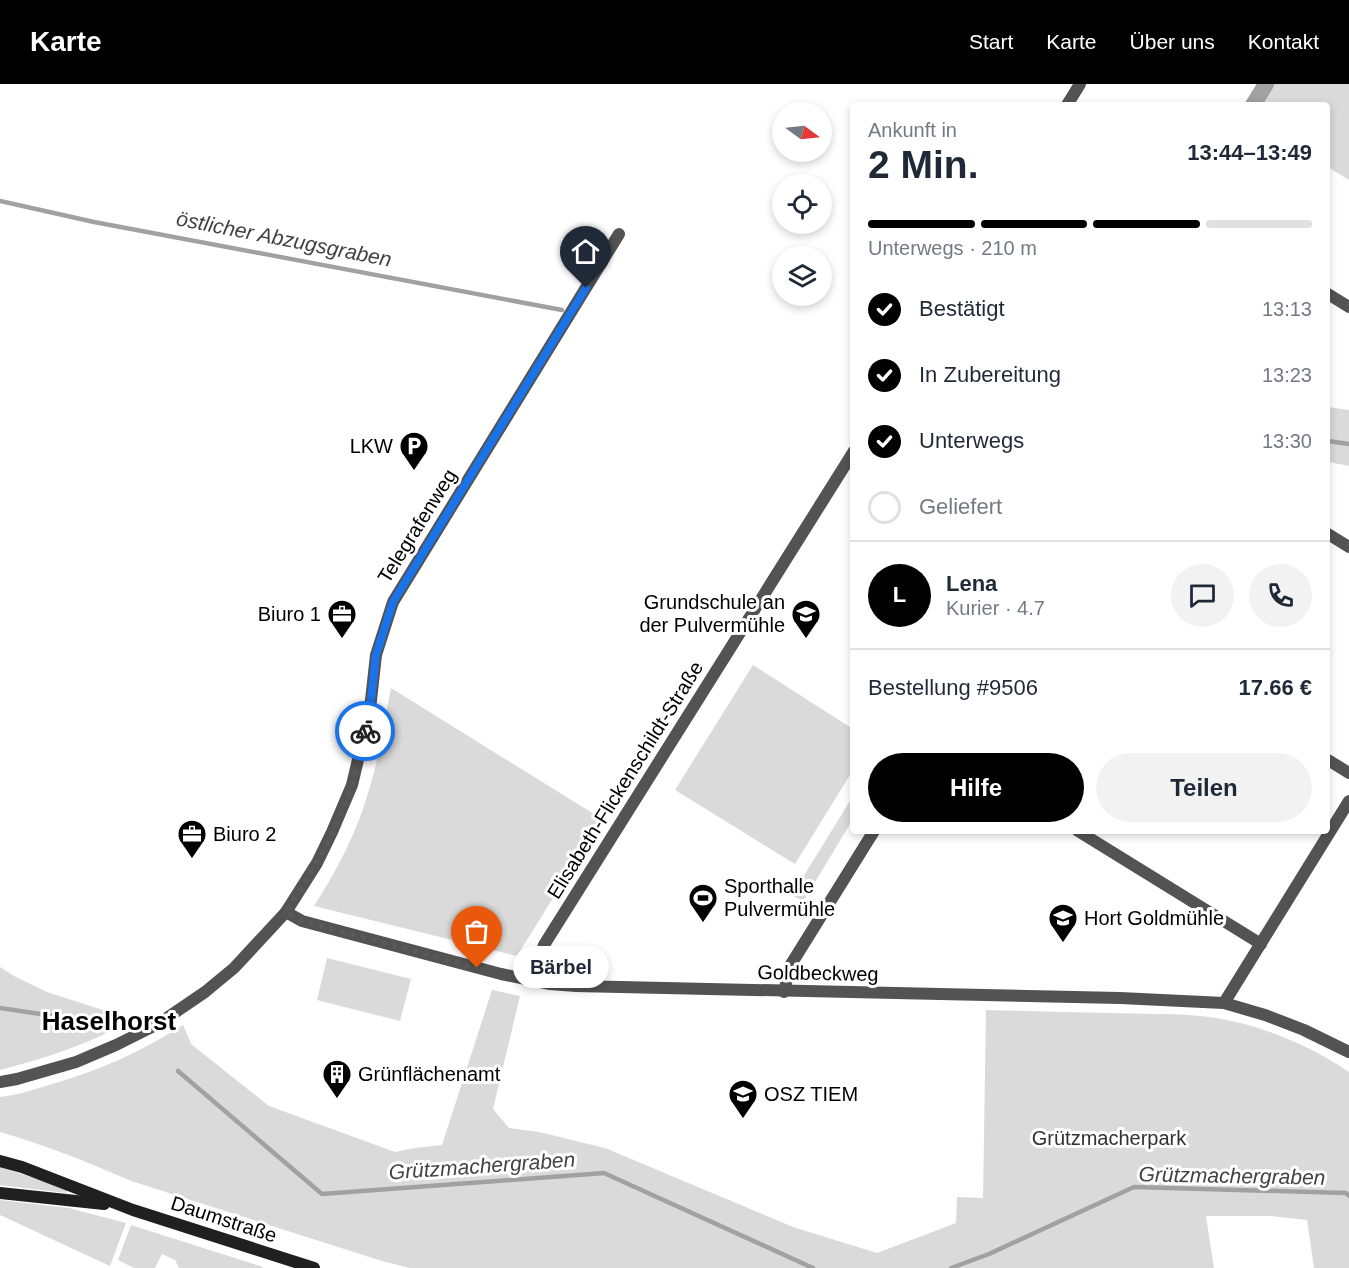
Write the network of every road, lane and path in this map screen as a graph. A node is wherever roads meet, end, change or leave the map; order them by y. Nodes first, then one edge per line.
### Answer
1 (1080, 84) edge
2 (1069, 102) edge
3 (619, 234) dead end
4 (1330, 295) edge
5 (1349, 307) edge
6 (850, 457) edge
7 (1330, 535) edge
8 (1349, 547) edge
9 (1330, 761) edge
10 (1349, 773) edge
11 (1349, 801) edge
12 (1330, 832) edge
13 (872, 834) edge
14 (1083, 834) edge
15 (1329, 834) edge
16 (286, 912) junction
17 (1261, 944) junction
18 (531, 981) junction
19 (784, 992) junction
20 (1224, 1003) junction
21 (1349, 1052) edge
22 (0, 1082) edge
23 (0, 1161) edge
24 (0, 1193) edge
25 (123, 1206) junction
26 (314, 1268) edge

1 - 2 street
3 - 16 street, Telegrafenweg
4 - 5 street
6 - 18 street, Elisabeth-Flickenschildt-Straße
7 - 8 street
9 - 10 street
11 - 12 street
13 - 19 street
14 - 17 street
15 - 17 street
16 - 18 street, Goldbeckweg
16 - 22 street, Telegrafenweg
17 - 20 street
18 - 19 street, Goldbeckweg
19 - 20 street, Goldbeckweg
20 - 21 street, Goldbeckweg
23 - 25 main road, Daumstraße
24 - 25 main road, Daumstraße
25 - 26 main road, Daumstraße

